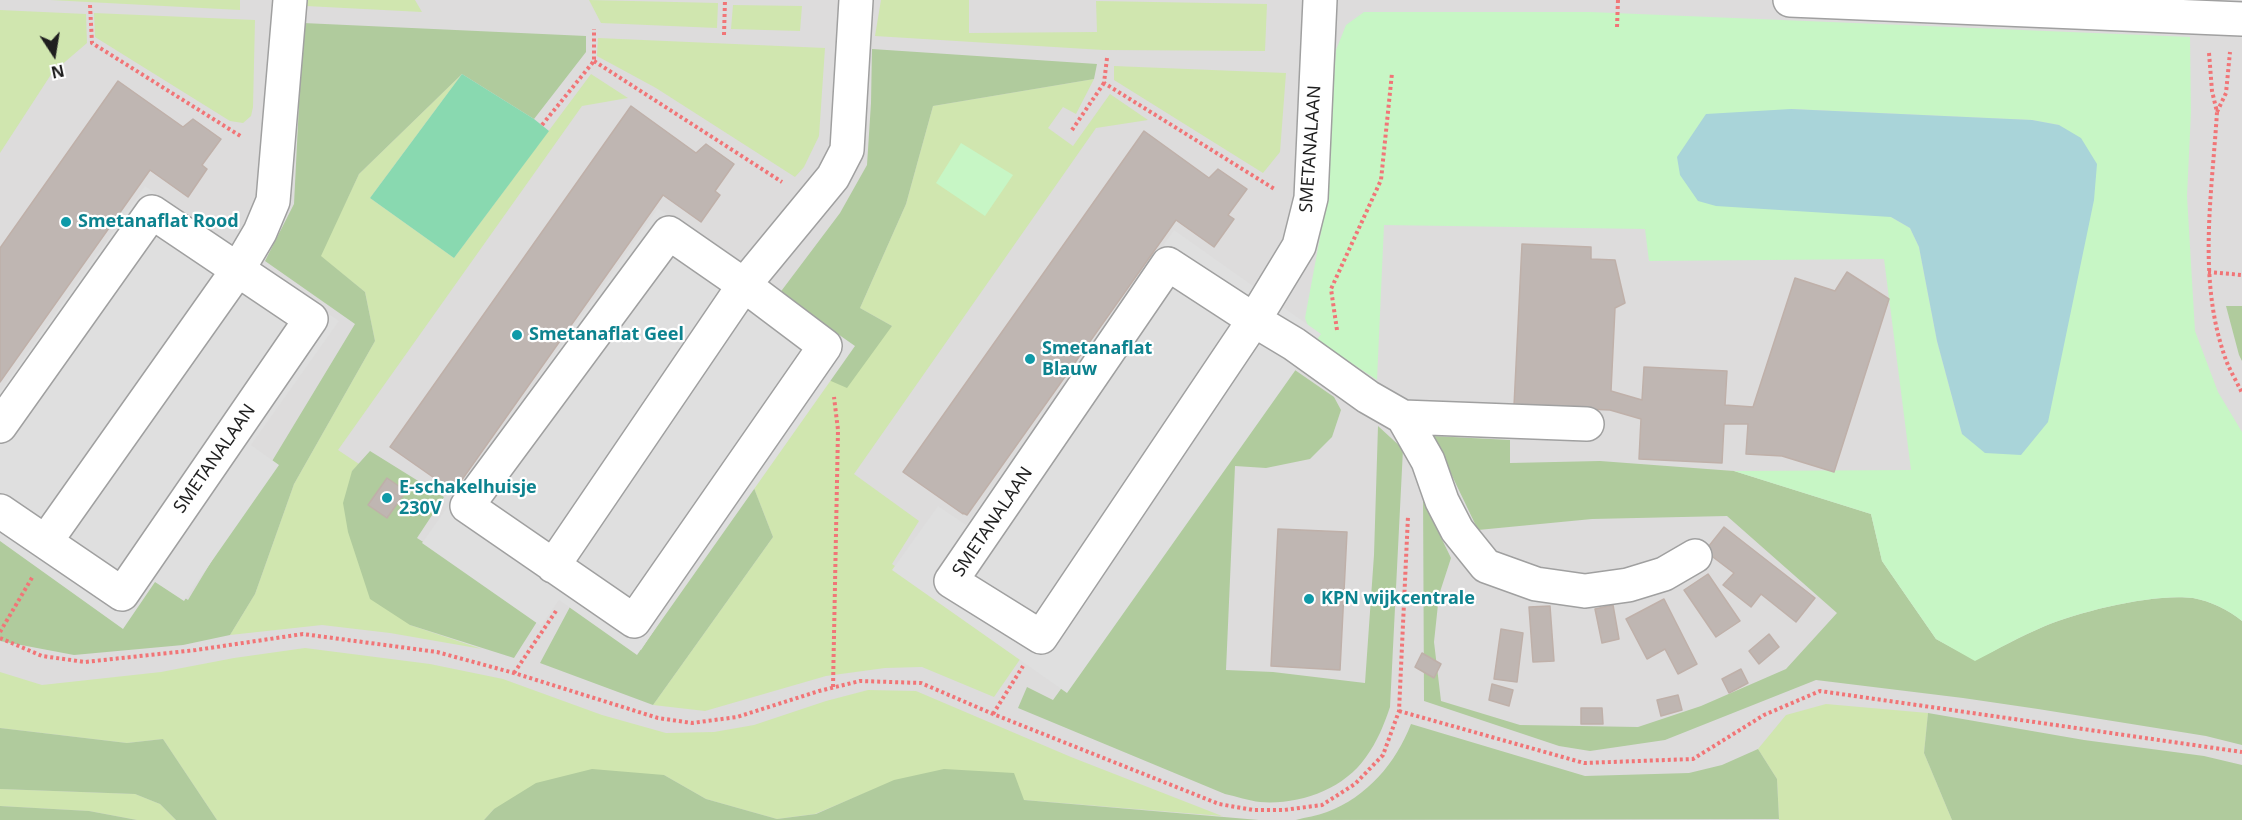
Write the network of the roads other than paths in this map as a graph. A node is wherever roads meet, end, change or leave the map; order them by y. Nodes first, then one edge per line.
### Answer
1 (290, 0) edge
2 (856, 0) edge
3 (1320, 0) edge
4 (1790, 0) edge
5 (2229, 12) edge
6 (237, 271) junction
7 (744, 285) junction
8 (1254, 320) junction
9 (1403, 417) junction
10 (1587, 424) dead end
11 (0, 426) edge
12 (0, 511) edge
13 (46, 541) junction
14 (1695, 556) dead end
15 (564, 574) junction

1 - 6 street
2 - 7 street
3 - 8 street, SMETANALAAN
4 - 5 street
6 - 11 street, SMETANALAAN
6 - 13 street
6 - 13 street, SMETANALAAN
7 - 15 street
7 - 15 street
7 - 15 street
8 - 8 street, SMETANALAAN
8 - 9 street, SMETANALAAN
9 - 10 street, SMETANALAAN
9 - 14 street
12 - 13 street, SMETANALAAN

